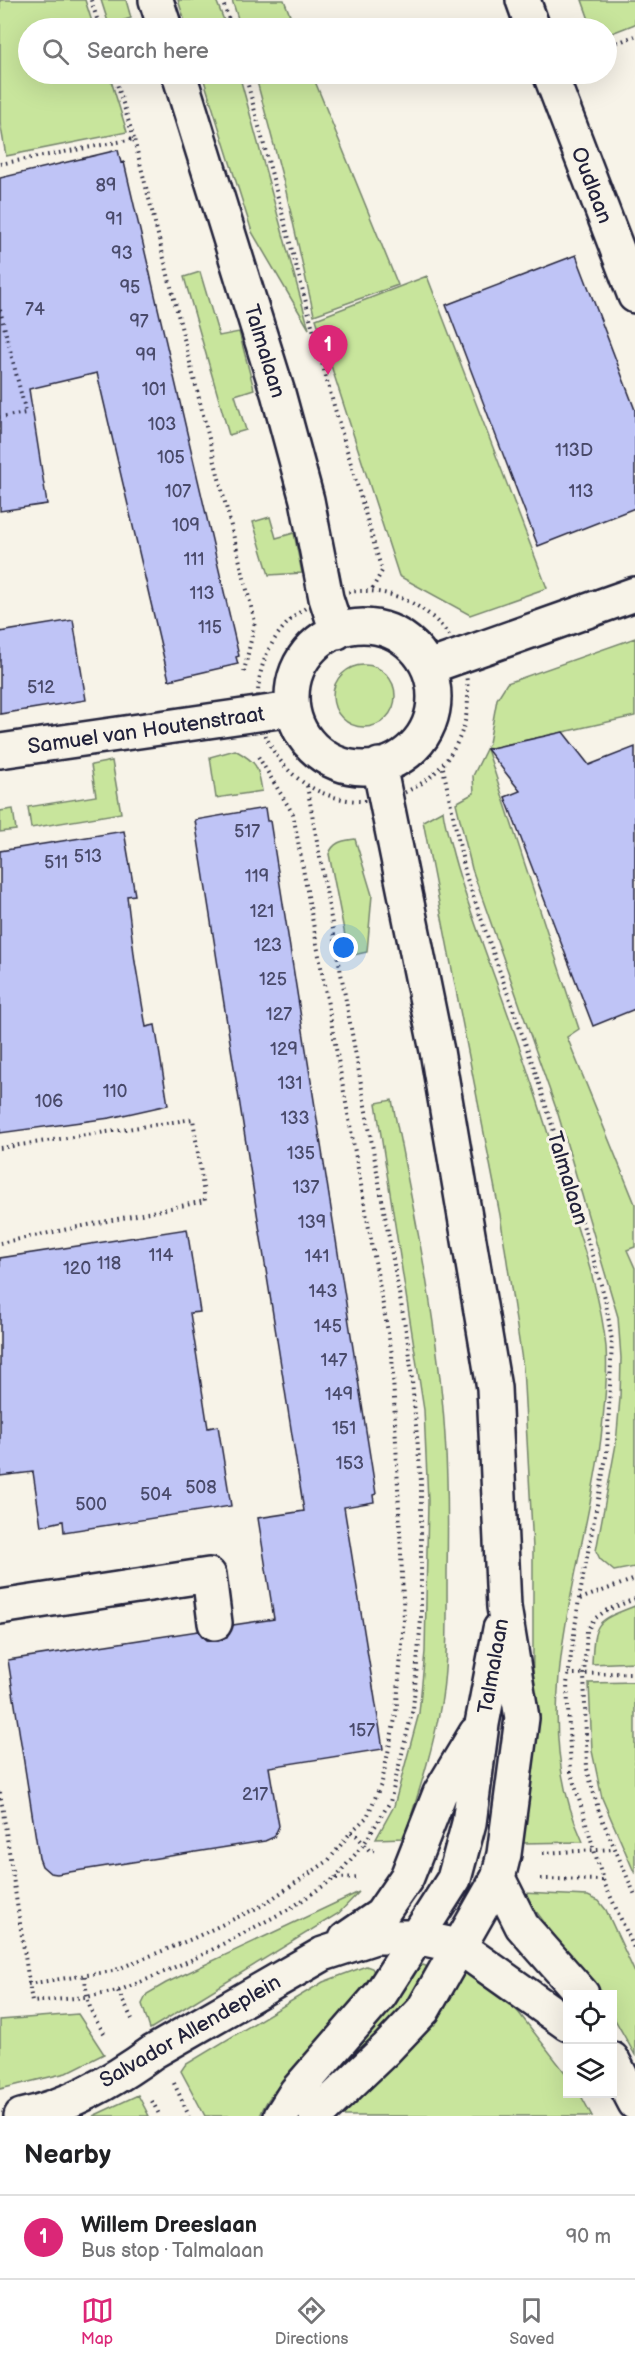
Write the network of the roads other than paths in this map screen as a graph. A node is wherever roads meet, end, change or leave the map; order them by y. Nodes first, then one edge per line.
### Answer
1 (156, 0) edge
2 (523, 0) edge
3 (162, 18) edge
4 (529, 18) edge
5 (182, 84) edge
6 (554, 84) edge
7 (627, 254) edge
8 (635, 296) edge
9 (635, 594) edge
10 (337, 632) junction
11 (429, 667) junction
12 (292, 709) junction
13 (0, 751) edge
14 (379, 765) junction
15 (0, 1607) edge
16 (504, 1607) junction
17 (215, 1623) dead end
18 (482, 1724) junction
19 (498, 1878) junction
20 (416, 1937) junction
21 (458, 1946) junction
22 (323, 1954) junction
23 (578, 1990) edge
24 (563, 2021) edge
25 (617, 2070) edge
26 (635, 2103) edge
27 (21, 2116) edge
28 (281, 2116) edge
29 (316, 2116) edge

1 - 3 main road
2 - 4 main road
5 - 10 main road, Talmalaan
6 - 7 main road, Oudlaan
7 - 8 main road, Oudlaan
9 - 11 main road
10 - 11 main road
10 - 12 main road
11 - 14 main road
12 - 13 main road, Samuel van Houtenstraat
12 - 14 main road
14 - 16 main road, Talmalaan
15 - 17 main road
16 - 18 main road, Talmalaan
16 - 19 main road, Talmalaan
18 - 20 main road
18 - 22 main road, Salvador Allendeplein
19 - 21 main road
19 - 23 main road
20 - 21 main road, Salvador Allendeplein
20 - 22 main road, Salvador Allendeplein
20 - 28 main road
21 - 24 main road, Salvador Allendeplein
21 - 29 main road
22 - 27 main road, Salvador Allendeplein
25 - 26 main road

